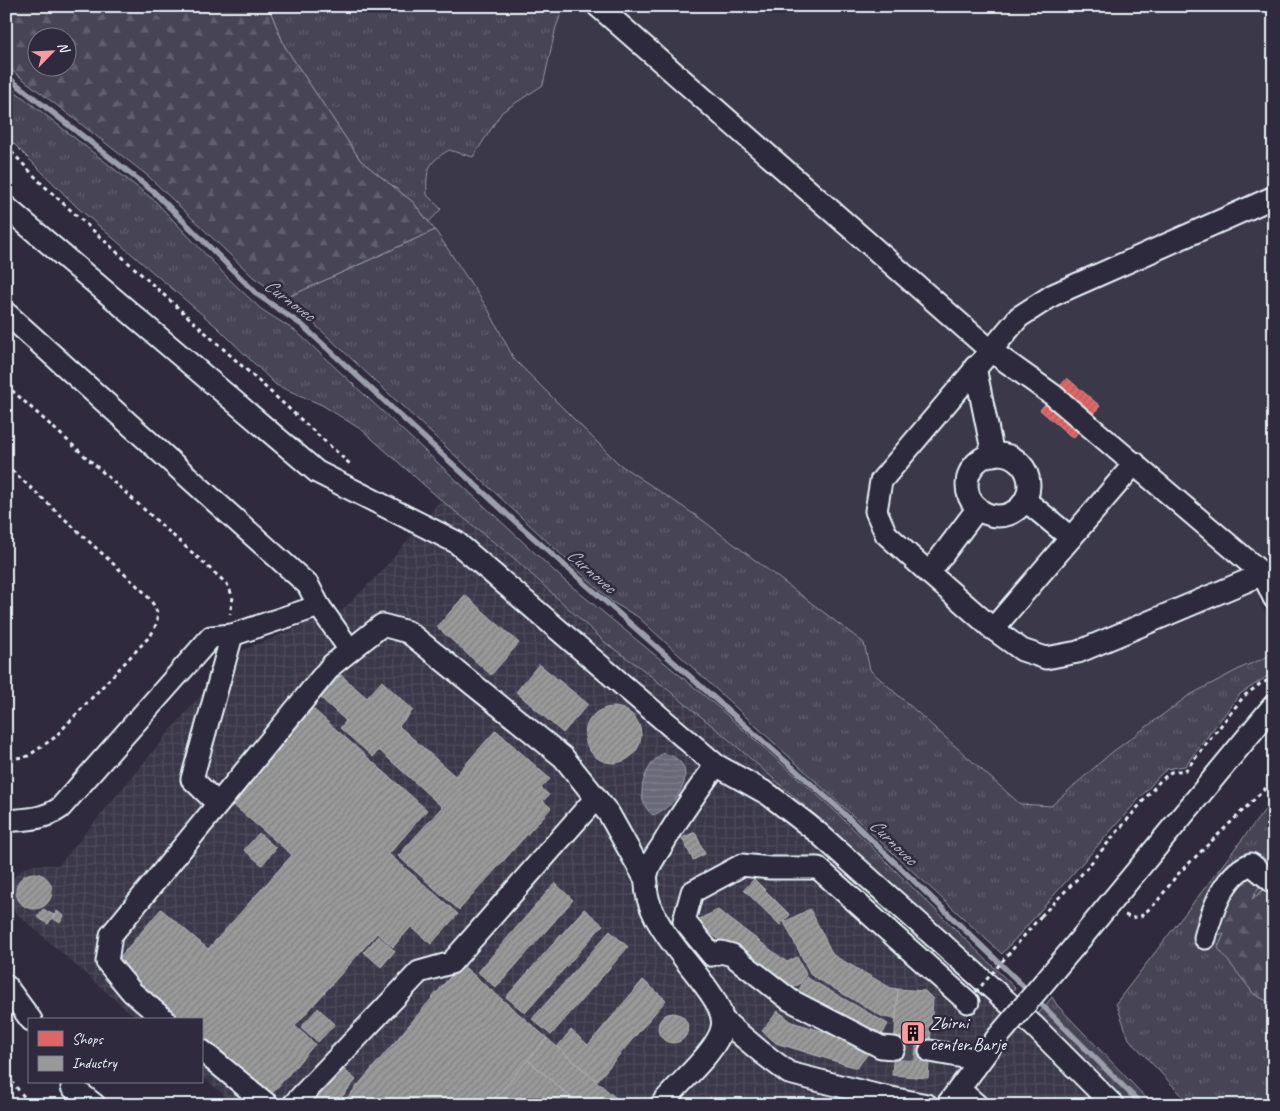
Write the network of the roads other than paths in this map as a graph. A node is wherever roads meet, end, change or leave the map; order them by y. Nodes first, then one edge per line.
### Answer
1 (598, 6) edge
2 (1274, 197) edge
3 (6, 207) edge
4 (6, 313) edge
5 (990, 350) junction
6 (975, 367) junction
7 (993, 455) junction
8 (1135, 463) junction
9 (1025, 500) junction
10 (978, 508) junction
11 (1072, 538) junction
12 (1268, 572) edge
13 (929, 573) junction
14 (1274, 598) edge
15 (319, 606) junction
16 (993, 629) junction
17 (227, 635) junction
18 (350, 650) junction
19 (1274, 705) edge
20 (716, 765) junction
21 (596, 798) junction
22 (218, 804) junction
23 (6, 821) edge
24 (647, 882) junction
25 (1274, 883) edge
26 (1205, 938) dead end
27 (6, 986) edge
28 (972, 997) road end
29 (30, 1018) edge
30 (163, 1018) edge
31 (723, 1020) junction
32 (894, 1048) tunnel mouth
33 (202, 1051) edge
34 (930, 1051) tunnel mouth
35 (980, 1060) junction
36 (74, 1092) edge
37 (953, 1097) edge
38 (95, 1105) edge
39 (268, 1105) edge
40 (293, 1105) edge
41 (661, 1105) edge
42 (928, 1105) edge
43 (977, 1105) edge
44 (1113, 1105) edge

1 - 5 lane
2 - 5 lane
3 - 20 lane
4 - 15 lane
5 - 6 lane
5 - 8 lane
6 - 7 lane
6 - 13 lane
7 - 9 lane
7 - 10 lane
8 - 11 lane
8 - 12 lane
9 - 10 lane
9 - 11 lane
10 - 13 lane
11 - 16 lane
12 - 14 lane
12 - 16 lane
13 - 16 lane
15 - 17 lane
15 - 18 lane
17 - 22 lane
17 - 23 lane
18 - 21 lane
18 - 22 lane
19 - 35 lane, bridge
20 - 24 lane
20 - 44 lane
21 - 24 lane
21 - 40 lane
22 - 30 lane
24 - 31 lane
25 - 26 lane
27 - 29 lane
28 - 32 lane
31 - 41 lane
31 - 42 lane
33 - 39 lane
34 - 35 lane
35 - 37 lane
36 - 38 lane
37 - 43 lane

